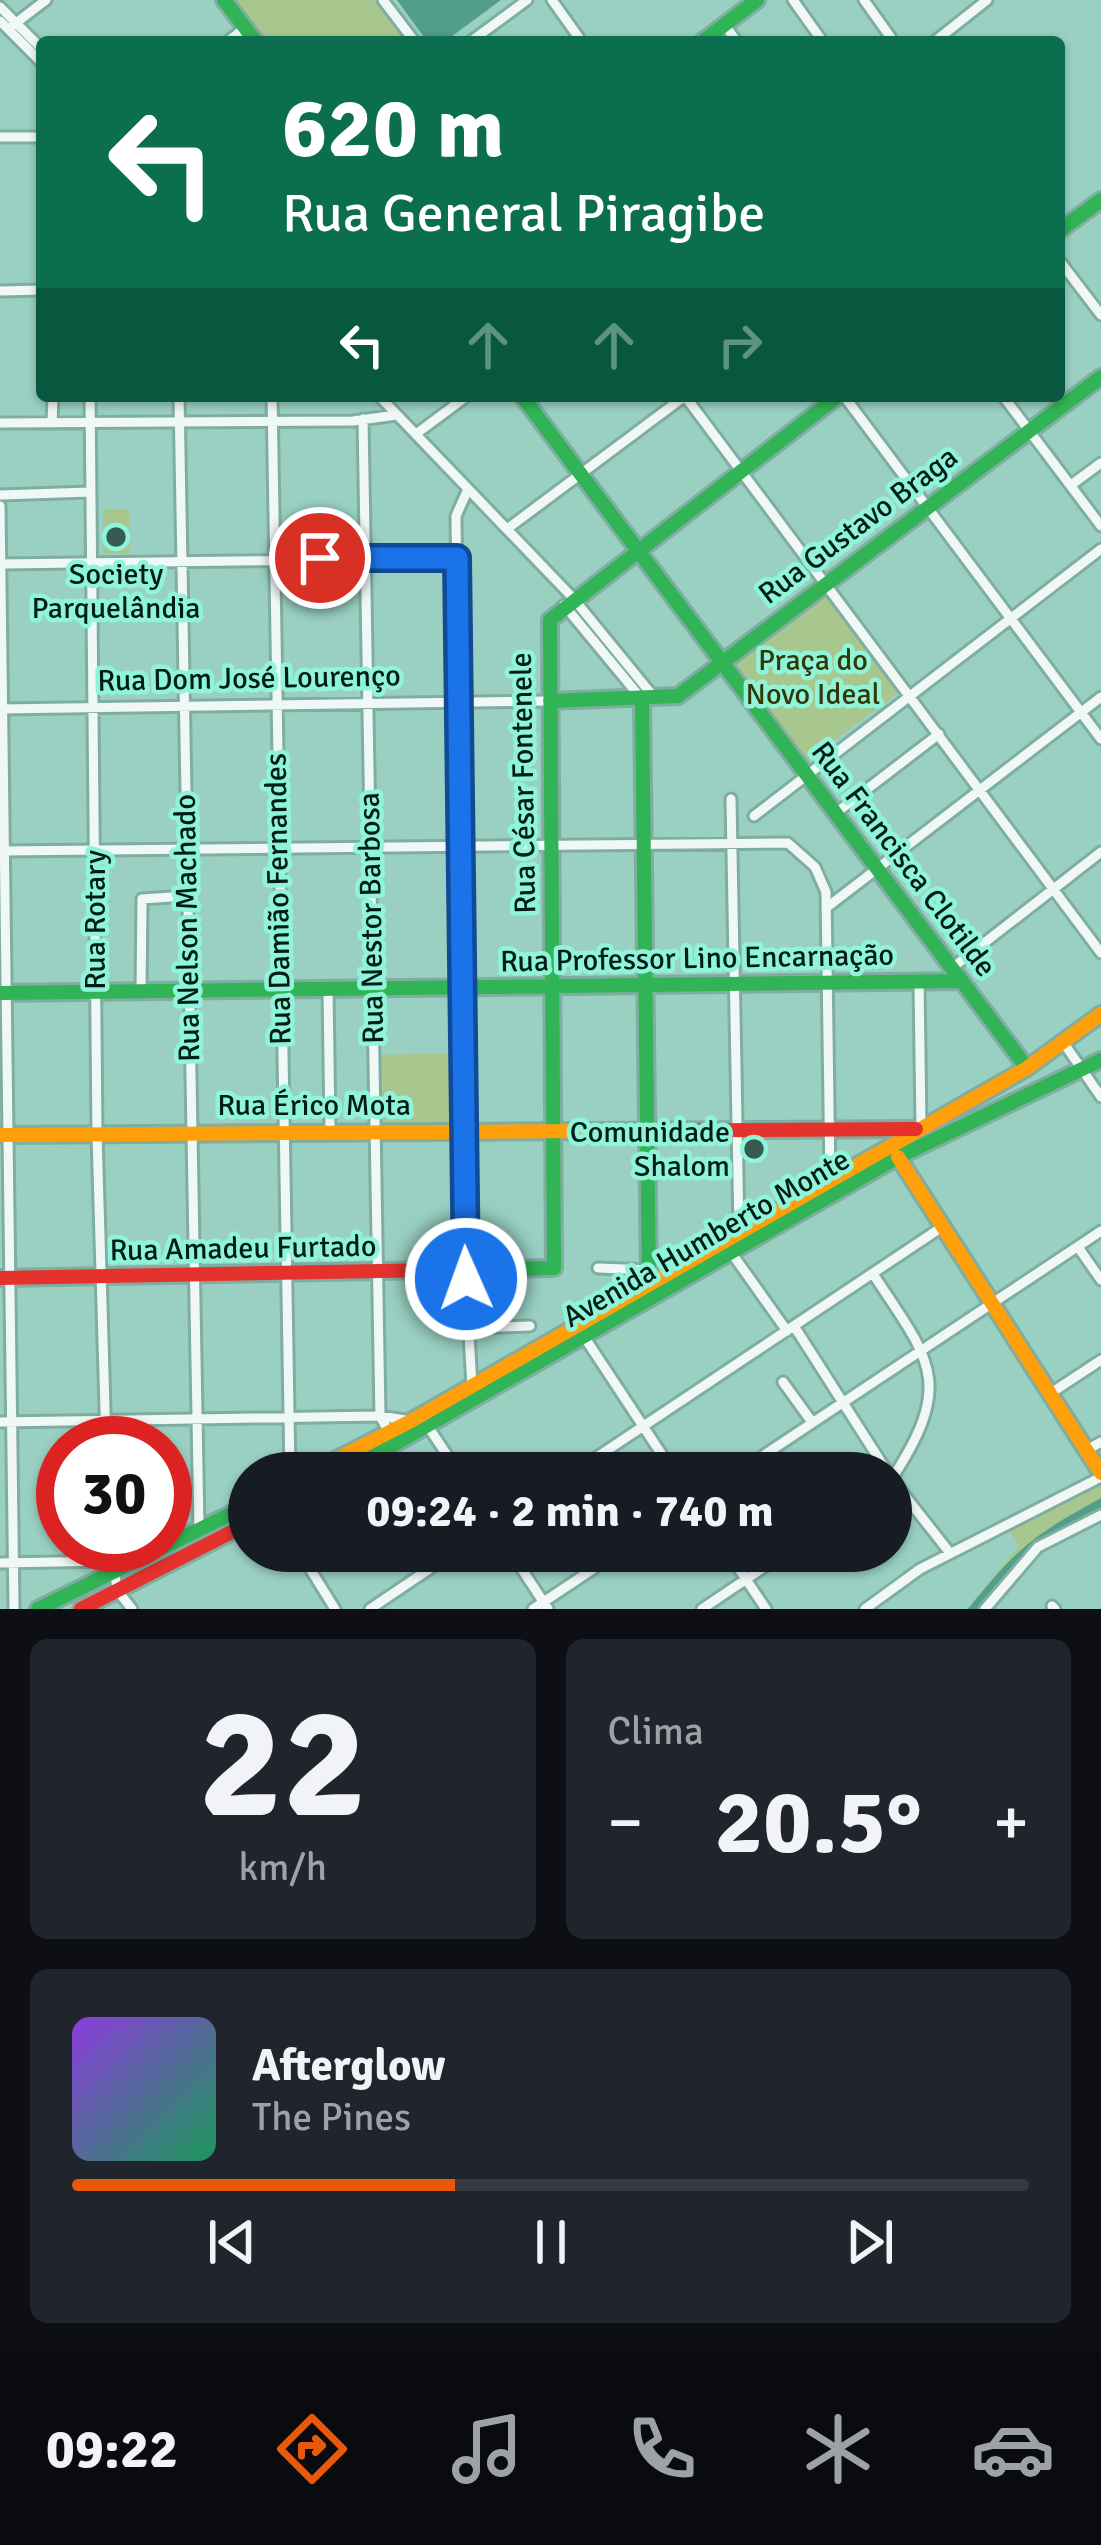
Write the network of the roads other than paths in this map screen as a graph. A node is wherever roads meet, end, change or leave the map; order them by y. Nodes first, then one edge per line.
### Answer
1 (46, 0) edge
2 (224, 0) edge
3 (383, 0) edge
4 (526, 0) edge
5 (552, 0) edge
6 (758, 0) edge
7 (793, 0) edge
8 (864, 0) edge
9 (987, 0) edge
10 (0, 7) edge
11 (8, 24) edge
12 (724, 25) junction
13 (245, 28) junction
14 (234, 36) edge
15 (251, 36) edge
16 (410, 36) edge
17 (478, 36) edge
18 (578, 36) edge
19 (710, 36) edge
20 (732, 36) edge
21 (819, 36) edge
22 (890, 36) edge
23 (942, 36) edge
24 (36, 45) edge
25 (36, 56) edge
26 (0, 136) edge
27 (36, 136) edge
28 (1101, 200) edge
29 (1065, 226) edge
30 (1065, 268) edge
31 (36, 290) edge
32 (0, 291) edge
33 (1101, 315) edge
34 (1101, 377) edge
35 (52, 402) edge
36 (90, 402) edge
37 (179, 402) edge
38 (272, 402) edge
39 (386, 402) edge
40 (459, 402) edge
41 (526, 402) edge
42 (677, 402) edge
43 (689, 402) edge
44 (833, 402) edge
45 (846, 402) edge
46 (1008, 402) edge
47 (398, 415) junction
48 (363, 419) junction
49 (272, 421) junction
50 (179, 422) junction
51 (0, 423) edge
52 (52, 423) junction
53 (90, 423) junction
54 (1030, 431) junction
55 (416, 434) junction
56 (1101, 463) edge
57 (739, 472) junction
58 (580, 475) junction
59 (1072, 484) junction
60 (468, 489) junction
61 (90, 493) junction
62 (0, 495) edge
63 (0, 506) edge
64 (926, 506) junction
65 (1101, 526) edge
66 (507, 529) junction
67 (1101, 548) edge
68 (636, 549) junction
69 (274, 558) junction
70 (368, 558) junction
71 (457, 558) junction
72 (91, 562) junction
73 (182, 562) junction
74 (0, 564) edge
75 (824, 583) junction
76 (568, 601) junction
77 (1008, 619) junction
78 (0, 636) edge
79 (720, 662) junction
80 (908, 694) junction
81 (1101, 697) edge
82 (550, 701) junction
83 (649, 701) junction
84 (458, 703) junction
85 (368, 704) junction
86 (185, 706) junction
87 (276, 706) junction
88 (93, 707) junction
89 (1, 709) edge
90 (1081, 712) junction
91 (938, 734) junction
92 (1101, 739) edge
93 (805, 772) junction
94 (980, 790) junction
95 (731, 799) dead end
96 (836, 813) junction
97 (754, 816) dead end
98 (734, 842) junction
99 (643, 843) junction
100 (551, 844) junction
101 (460, 845) junction
102 (369, 846) junction
103 (277, 847) junction
104 (94, 849) junction
105 (185, 849) junction
106 (1, 851) edge
107 (1101, 852) edge
108 (877, 868) junction
109 (1054, 888) junction
110 (186, 896) junction
111 (826, 908) junction
112 (1101, 953) edge
113 (952, 968) junction
114 (962, 981) junction
115 (828, 982) junction
116 (919, 982) junction
117 (736, 984) junction
118 (645, 985) junction
119 (552, 986) junction
120 (328, 988) junction
121 (372, 988) junction
122 (461, 988) junction
123 (279, 990) junction
124 (188, 992) junction
125 (2, 993) edge
126 (95, 993) junction
127 (141, 993) junction
128 (1101, 1014) edge
129 (1063, 1042) junction
130 (1101, 1060) edge
131 (1028, 1068) junction
132 (1083, 1070) junction
133 (1101, 1097) edge
134 (830, 1127) junction
135 (919, 1127) junction
136 (738, 1128) junction
137 (647, 1129) junction
138 (555, 1130) junction
139 (375, 1131) junction
140 (463, 1131) junction
141 (281, 1132) junction
142 (330, 1132) junction
143 (189, 1133) junction
144 (3, 1135) edge
145 (97, 1135) junction
146 (898, 1157) junction
147 (830, 1179) junction
148 (942, 1227) junction
149 (1101, 1231) edge
150 (739, 1233) junction
151 (1078, 1247) junction
152 (733, 1255) junction
153 (556, 1266) joint
154 (598, 1268) dead end
155 (466, 1272) junction
156 (284, 1274) junction
157 (379, 1274) junction
158 (873, 1274) junction
159 (99, 1276) junction
160 (194, 1276) junction
161 (649, 1277) junction
162 (5, 1278) edge
163 (1101, 1280) edge
164 (992, 1303) junction
165 (577, 1325) junction
166 (530, 1326) dead end
167 (470, 1328) junction
168 (790, 1328) junction
169 (586, 1340) junction
170 (923, 1349) junction
171 (1101, 1360) edge
172 (783, 1382) dead end
173 (472, 1386) junction
174 (1052, 1393) junction
175 (843, 1402) junction
176 (106, 1416) edge
177 (380, 1416) junction
178 (192, 1418) edge
179 (199, 1418) junction
180 (289, 1418) junction
181 (420, 1421) junction
182 (0, 1422) edge
183 (14, 1422) junction
184 (36, 1422) edge
185 (812, 1422) junction
186 (643, 1426) junction
187 (389, 1432) junction
188 (1094, 1446) edge
189 (290, 1452) edge
190 (350, 1452) edge
191 (375, 1452) edge
192 (443, 1452) edge
193 (604, 1452) edge
194 (660, 1452) edge
195 (768, 1452) edge
196 (874, 1452) edge
197 (908, 1452) edge
198 (1101, 1475) edge
199 (912, 1506) edge
200 (1101, 1514) edge
201 (228, 1516) edge
202 (199, 1531) junction
203 (192, 1534) edge
204 (228, 1534) edge
205 (950, 1553) junction
206 (0, 1563) edge
207 (14, 1563) junction
208 (36, 1564) edge
209 (102, 1572) edge
210 (113, 1572) edge
211 (311, 1572) edge
212 (425, 1572) edge
213 (522, 1572) edge
214 (590, 1572) edge
215 (741, 1572) edge
216 (758, 1572) edge
217 (747, 1580) junction
218 (117, 1590) junction
219 (541, 1607) edge
220 (14, 1609) edge
221 (38, 1609) edge
222 (81, 1609) edge
223 (132, 1609) edge
224 (335, 1609) edge
225 (370, 1609) edge
226 (702, 1609) edge
227 (766, 1609) edge
228 (865, 1609) edge
229 (985, 1609) edge

1 - 11 street
2 - 13 street
3 - 16 street
4 - 17 street
5 - 18 street
6 - 12 street
7 - 21 street
8 - 22 street
9 - 23 street
10 - 11 street
11 - 24 street
11 - 25 street
12 - 19 street
12 - 20 street
13 - 14 street
13 - 15 street
26 - 27 street
28 - 29 street
30 - 33 street
31 - 32 street
34 - 54 street, Rua Gustavo Braga
35 - 52 street
36 - 53 street, Rua Rotary
37 - 50 street, Rua Nelson Machado
38 - 49 street, Rua Damião Fernandes
39 - 47 street
40 - 55 street
41 - 58 street, Rua Francisca Clotilde
42 - 58 street
43 - 57 street
44 - 57 street
45 - 64 street
46 - 54 street
47 - 48 street
47 - 55 street
48 - 49 street
48 - 70 street, Rua Nestor Barbosa
49 - 50 street
49 - 69 street, Rua Damião Fernandes
50 - 53 street
50 - 73 street, Rua Nelson Machado
51 - 52 street
52 - 53 street
53 - 61 street, Rua Rotary
54 - 59 street
54 - 64 street, Rua Gustavo Braga
55 - 60 street
56 - 59 street
57 - 68 street
57 - 75 street
58 - 66 street
58 - 68 street, Rua Francisca Clotilde
59 - 65 street
60 - 66 street
60 - 71 street
61 - 62 street
61 - 72 street, Rua Rotary
63 - 74 street
64 - 75 street, Rua Gustavo Braga
64 - 77 street
66 - 76 street
67 - 77 street
68 - 76 street
68 - 79 street, Rua Francisca Clotilde
69 - 70 street
69 - 73 street
69 - 87 street, Rua Damião Fernandes
70 - 71 street
70 - 85 street, Rua Nestor Barbosa
71 - 84 street
72 - 73 street
72 - 74 street
72 - 88 street, Rua Rotary
73 - 86 street, Rua Nelson Machado
74 - 78 street
75 - 79 street, Rua Gustavo Braga
75 - 80 street
76 - 82 street, Rua César Fontenele
76 - 83 street
77 - 80 street
77 - 90 street
78 - 89 street
79 - 83 street, Rua Gustavo Braga
79 - 93 street, Rua Francisca Clotilde
80 - 91 street
80 - 93 street
81 - 90 street
82 - 83 street, Rua Dom José Lourenço
82 - 84 street, Rua Dom José Lourenço
82 - 100 street, Rua César Fontenele
83 - 99 street
84 - 85 street, Rua Dom José Lourenço
84 - 101 street
85 - 87 street, Rua Dom José Lourenço
85 - 102 street, Rua Nestor Barbosa
86 - 87 street, Rua Dom José Lourenço
86 - 88 street, Rua Dom José Lourenço
86 - 105 street, Rua Nelson Machado
87 - 103 street, Rua Damião Fernandes
88 - 89 street, Rua Dom José Lourenço
88 - 104 street, Rua Rotary
89 - 106 street
90 - 92 street
90 - 94 street
91 - 94 street
91 - 96 street
93 - 96 street, Rua Francisca Clotilde
93 - 97 street
94 - 108 street
94 - 109 street
95 - 98 street
96 - 108 street, Rua Francisca Clotilde
98 - 99 street
98 - 111 street
98 - 117 street
99 - 100 street
99 - 118 street
100 - 101 street
100 - 119 street, Rua César Fontenele
101 - 102 street
101 - 122 street
102 - 103 street
102 - 121 street, Rua Nestor Barbosa
103 - 105 street
103 - 123 street, Rua Damião Fernandes
104 - 105 street
104 - 106 street
104 - 126 street, Rua Rotary
105 - 110 street, Rua Nelson Machado
106 - 125 street
107 - 109 street
108 - 111 street
108 - 113 street, Rua Francisca Clotilde
109 - 112 street
109 - 113 street
110 - 124 street, Rua Nelson Machado
110 - 127 street
111 - 115 street
113 - 114 street, Rua Francisca Clotilde
114 - 116 street, Rua Professor Lino Encarnação
114 - 131 street, Rua Francisca Clotilde
115 - 116 street, Rua Professor Lino Encarnação
115 - 117 street, Rua Professor Lino Encarnação
115 - 134 street
116 - 135 street
117 - 118 street, Rua Professor Lino Encarnação
117 - 136 street
118 - 119 street, Rua Professor Lino Encarnação
118 - 137 street
119 - 122 street, Rua Professor Lino Encarnação
119 - 138 street, Rua César Fontenele
120 - 121 street, Rua Professor Lino Encarnação
120 - 123 street, Rua Professor Lino Encarnação
120 - 142 street
121 - 122 street, Rua Professor Lino Encarnação
121 - 139 street, Rua Nestor Barbosa
122 - 140 street
123 - 124 street, Rua Professor Lino Encarnação
123 - 141 street, Rua Damião Fernandes
124 - 127 street, Rua Professor Lino Encarnação
124 - 143 street, Rua Nelson Machado
125 - 126 street, Rua Professor Lino Encarnação
125 - 144 street
126 - 127 street, Rua Professor Lino Encarnação
126 - 145 street, Rua Rotary
128 - 129 street, Avenida Humberto Monte
129 - 131 street, Avenida Humberto Monte
129 - 132 street
130 - 132 street, Avenida Humberto Monte
131 - 135 street, Avenida Humberto Monte
132 - 133 street
132 - 146 street, Avenida Humberto Monte
134 - 135 street, Rua Érico Mota
134 - 136 street, Rua Érico Mota
134 - 147 street
135 - 147 street, Avenida Humberto Monte
136 - 137 street, Rua Érico Mota
136 - 150 street
137 - 138 street, Rua Érico Mota
137 - 161 street
138 - 140 street, Rua Érico Mota
138 - 153 street, Rua César Fontenele
139 - 140 street, Rua Érico Mota
139 - 142 street, Rua Érico Mota
139 - 157 street, Rua Nestor Barbosa
140 - 155 street
141 - 142 street, Rua Érico Mota
141 - 143 street, Rua Érico Mota
141 - 156 street, Rua Damião Fernandes
143 - 145 street, Rua Érico Mota
143 - 160 street, Rua Nelson Machado
144 - 145 street, Rua Érico Mota
144 - 162 street
145 - 159 street, Rua Rotary
146 - 148 street
146 - 152 street, Avenida Humberto Monte
147 - 150 street, Avenida Humberto Monte
148 - 158 street
148 - 164 street
149 - 151 street
150 - 161 street, Avenida Humberto Monte
151 - 163 street
151 - 164 street
152 - 168 street
152 - 169 street, Avenida Humberto Monte
153 - 155 street, Rua Amadeu Furtado
154 - 161 street
155 - 157 street, Rua Amadeu Furtado
155 - 167 street
156 - 157 street, Rua Amadeu Furtado
156 - 160 street, Rua Amadeu Furtado
156 - 180 street, Rua Damião Fernandes
157 - 177 street, Rua Nestor Barbosa
158 - 168 street
158 - 170 street
159 - 160 street, Rua Amadeu Furtado
159 - 162 street, Rua Amadeu Furtado
159 - 176 street, Rua Rotary
160 - 179 street, Rua Nelson Machado
161 - 165 street, Avenida Humberto Monte
162 - 183 street
164 - 170 street
164 - 174 street
165 - 169 street
165 - 173 street, Avenida Humberto Monte
166 - 167 street
167 - 173 street
168 - 175 street
168 - 186 street
169 - 181 street, Avenida Humberto Monte
169 - 186 street
170 - 175 street
170 - 197 street
171 - 174 street
172 - 185 street
173 - 181 street, Avenida Humberto Monte
174 - 188 street
175 - 185 street
175 - 196 street
177 - 180 street
177 - 181 street
177 - 187 street, Rua Nestor Barbosa
178 - 179 street
179 - 180 street
179 - 202 street, Rua Nelson Machado
180 - 189 street, Rua Damião Fernandes
181 - 187 street, Avenida Humberto Monte
181 - 191 street, Avenida Humberto Monte
181 - 192 street
182 - 183 street
183 - 184 street
183 - 207 street
185 - 195 street
186 - 193 street
186 - 194 street
187 - 190 street, Avenida Humberto Monte
188 - 198 street
198 - 205 street
199 - 205 street
200 - 229 street
201 - 202 street
202 - 203 street
204 - 218 street
205 - 228 street
206 - 207 street
207 - 208 street
207 - 220 street
209 - 221 street
210 - 218 street
211 - 224 street
212 - 225 street
213 - 219 street
214 - 219 street
215 - 217 street
216 - 217 street
217 - 226 street
217 - 227 street
218 - 222 street
218 - 223 street

